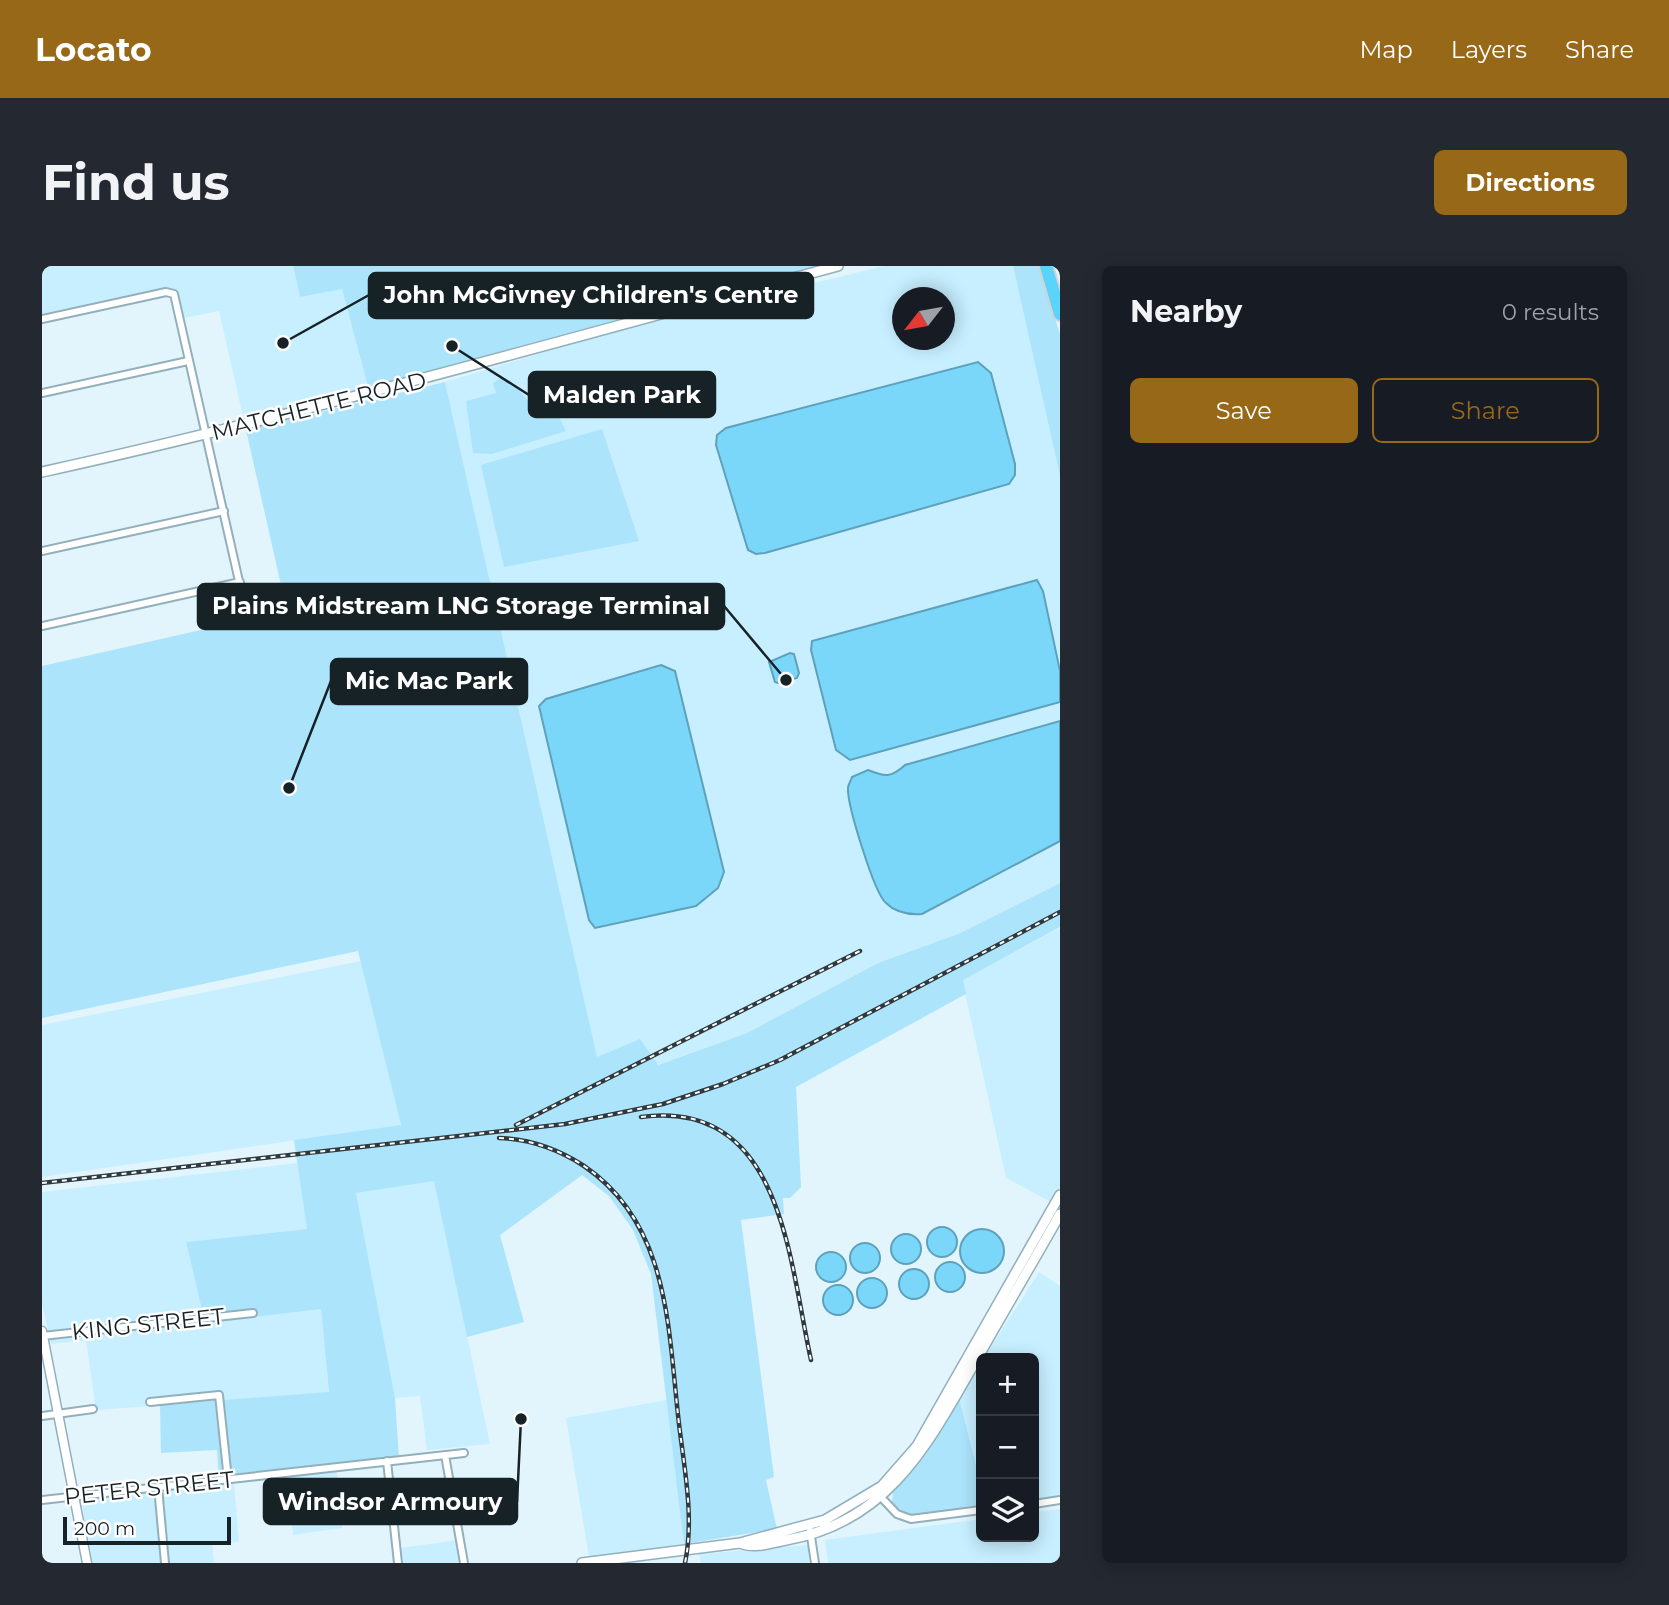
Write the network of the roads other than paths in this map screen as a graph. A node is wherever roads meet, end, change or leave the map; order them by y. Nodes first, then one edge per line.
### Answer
1 (838, 266) edge
2 (1046, 266) edge
3 (1060, 314) edge
4 (42, 319) edge
5 (188, 360) junction
6 (42, 393) edge
7 (207, 436) junction
8 (42, 472) edge
9 (224, 511) junction
10 (42, 551) edge
11 (240, 583) junction
12 (248, 621) dead end
13 (42, 626) edge
14 (1060, 1195) edge
15 (1060, 1214) edge
16 (253, 1313) dead end
17 (42, 1334) edge
18 (150, 1402) dead end
19 (93, 1409) dead end
20 (59, 1414) junction
21 (42, 1416) edge
22 (464, 1453) dead end
23 (445, 1455) junction
24 (387, 1461) junction
25 (228, 1480) junction
26 (158, 1487) junction
27 (878, 1494) junction
28 (75, 1496) junction
29 (42, 1500) edge
30 (1060, 1500) edge
31 (1039, 1503) edge
32 (976, 1511) edge
33 (810, 1530) junction
34 (87, 1563) edge
35 (165, 1563) edge
36 (398, 1563) edge
37 (464, 1563) edge
38 (582, 1563) edge
39 (815, 1563) edge

1 - 7 main road, MATCHETTE ROAD
2 - 3 highway
4 - 5 street
5 - 6 street
5 - 7 street
7 - 8 main road, MATCHETTE ROAD
7 - 9 street
9 - 10 street
9 - 11 street
11 - 12 street
11 - 13 street
14 - 27 main road
15 - 27 main road
16 - 17 street, KING STREET
17 - 20 street
18 - 25 street
19 - 20 street
20 - 21 street
20 - 28 street
22 - 23 street, PETER STREET
23 - 24 street, PETER STREET
23 - 37 street
24 - 25 street, PETER STREET
24 - 36 street
25 - 26 street, PETER STREET
26 - 28 street, PETER STREET
26 - 35 street
27 - 32 street
27 - 33 main road
28 - 29 street, PETER STREET
28 - 34 street
30 - 31 street
33 - 38 main road
33 - 39 street

